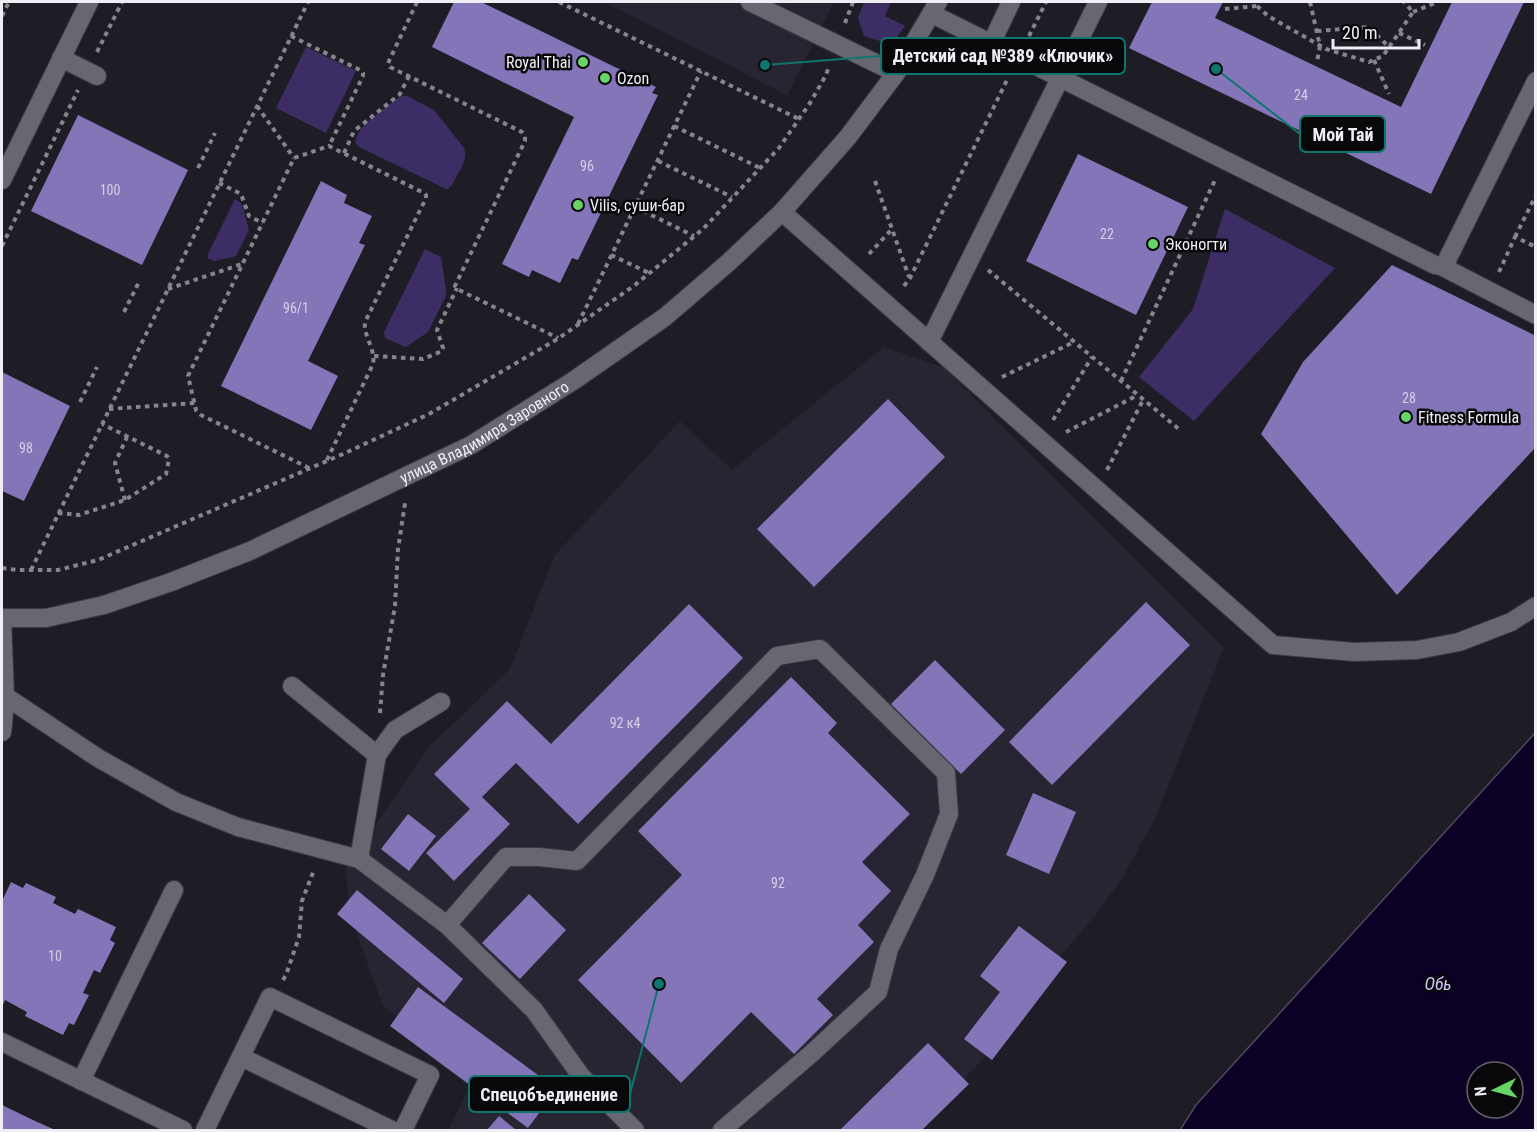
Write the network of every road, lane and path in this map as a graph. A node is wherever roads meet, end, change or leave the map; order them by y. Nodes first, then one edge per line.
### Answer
1 (9, 2) edge
2 (89, 2) edge
3 (122, 2) edge
4 (308, 2) edge
5 (417, 2) edge
6 (559, 2) edge
7 (750, 2) edge
8 (853, 2) edge
9 (1011, 2) edge
10 (1046, 2) edge
11 (1098, 2) edge
12 (1310, 2) edge
13 (1404, 2) edge
14 (1437, 2) edge
15 (1258, 4) edge
16 (935, 8) edge
17 (1225, 9) dead end
18 (1413, 12) junction
19 (2, 16) edge
20 (1317, 31) junction
21 (1399, 33) junction
22 (291, 36) junction
23 (837, 44) junction
24 (991, 44) junction
25 (1425, 45) dead end
26 (1320, 46) junction
27 (1389, 47) junction
28 (62, 58) junction
29 (1018, 58) junction
30 (1374, 60) junction
31 (1317, 62) dead end
32 (701, 71) junction
33 (91, 73) junction
34 (896, 73) junction
35 (408, 76) junction
36 (1060, 78) junction
37 (1536, 81) edge
38 (1389, 94) dead end
39 (257, 106) junction
40 (799, 119) junction
41 (674, 126) junction
42 (215, 133) dead end
43 (329, 146) junction
44 (344, 153) junction
45 (294, 158) junction
46 (1224, 160) junction
47 (658, 161) junction
48 (198, 168) dead end
49 (760, 168) junction
50 (2, 180) edge
51 (875, 181) dead end
52 (219, 183) junction
53 (1536, 195) edge
54 (733, 197) junction
55 (635, 207) junction
56 (782, 212) junction
57 (263, 223) junction
58 (892, 229) junction
59 (694, 236) junction
60 (1515, 237) junction
61 (2, 246) edge
62 (1536, 247) edge
63 (869, 254) dead end
64 (611, 255) junction
65 (972, 256) junction
66 (242, 264) junction
67 (1441, 266) junction
68 (649, 273) junction
69 (910, 278) junction
70 (139, 282) dead end
71 (904, 286) dead end
72 (457, 288) junction
73 (167, 289) junction
74 (1490, 291) junction
75 (124, 312) dead end
76 (1536, 315) edge
77 (577, 326) junction
78 (559, 338) junction
79 (929, 342) junction
80 (1074, 342) junction
81 (374, 356) junction
82 (1092, 357) junction
83 (97, 367) dead end
84 (1002, 377) dead end
85 (1121, 381) junction
86 (1138, 395) junction
87 (1143, 400) junction
88 (80, 402) dead end
89 (195, 403) junction
90 (109, 409) junction
91 (102, 424) junction
92 (1052, 424) dead end
93 (1180, 430) dead end
94 (1063, 434) dead end
95 (127, 437) junction
96 (326, 462) junction
97 (310, 469) junction
98 (1106, 474) dead end
99 (412, 495) dead end
100 (125, 500) junction
101 (58, 513) junction
102 (2, 568) edge
103 (31, 570) junction
104 (1536, 606) edge
105 (2, 618) edge
106 (292, 686) dead end
107 (4, 696) junction
108 (441, 702) dead end
109 (2, 732) edge
110 (377, 755) junction
111 (322, 849) junction
112 (359, 859) junction
113 (174, 890) dead end
114 (447, 925) junction
115 (270, 997) junction
116 (2, 1042) edge
117 (241, 1057) junction
118 (81, 1081) junction
119 (183, 1131) edge
120 (205, 1131) edge
121 (392, 1131) edge
122 (403, 1131) edge
123 (635, 1131) edge
124 (722, 1131) edge

1 - 19 path
2 - 28 street
3 - 33 path
4 - 22 path
5 - 35 path
6 - 32 path
7 - 23 street
8 - 23 path
9 - 24 street
10 - 29 path
11 - 36 street
12 - 20 path
13 - 18 path
14 - 18 path
15 - 17 path
15 - 26 path
16 - 24 street
16 - 34 street, улица Владимира Заровного
18 - 21 path
20 - 26 path
20 - 27 path
21 - 25 path
21 - 27 path
22 - 39 path
22 - 43 path
23 - 34 street
23 - 40 path
24 - 29 street
26 - 30 path
26 - 31 path
27 - 30 path
28 - 33 street
28 - 50 street
29 - 36 street
29 - 69 path
30 - 38 path
32 - 40 path
32 - 41 path
33 - 61 path
34 - 56 street, улица Владимира Заровного
35 - 44 path
35 - 72 path
36 - 46 street
36 - 65 street
37 - 67 street
39 - 45 path
39 - 52 path
40 - 49 path
41 - 47 path
41 - 49 path
42 - 48 path
43 - 44 path
43 - 45 path
44 - 81 path
45 - 57 path
46 - 67 street
46 - 85 path
47 - 54 path
47 - 55 path
49 - 54 path
51 - 58 path
52 - 57 path
52 - 73 path
53 - 60 path
54 - 59 path
55 - 59 path
55 - 64 path
56 - 79 street
56 - 105 street, улица Владимира Заровного
57 - 66 path
58 - 63 path
58 - 69 path
59 - 68 path
60 - 62 path
60 - 74 path
64 - 68 path
64 - 77 path
65 - 79 street
65 - 80 path
66 - 73 path
66 - 89 path
67 - 74 street
68 - 77 path
69 - 71 path
70 - 75 path
72 - 78 path
72 - 81 path
73 - 90 path
74 - 76 street
77 - 78 path
78 - 96 path
79 - 104 street
80 - 82 path
80 - 84 path
81 - 96 path
82 - 85 path
82 - 92 path
83 - 88 path
85 - 86 path
86 - 87 path
86 - 94 path
87 - 93 path
87 - 98 path
89 - 90 path
89 - 97 path
90 - 91 path
91 - 95 path
91 - 101 path
95 - 100 path
95 - 100 path
96 - 97 path
97 - 103 path
99 - 110 path
100 - 101 path
101 - 103 path
102 - 103 path
105 - 107 street, улица Владимира Заровного
106 - 110 street
107 - 109 street, улица Владимира Заровного
107 - 111 street
108 - 110 street
110 - 112 street
111 - 112 street
111 - 115 path
112 - 114 street
113 - 118 street
114 - 123 street
114 - 124 street
115 - 117 street
115 - 122 street
116 - 118 street
117 - 120 street
117 - 121 street
118 - 119 street

